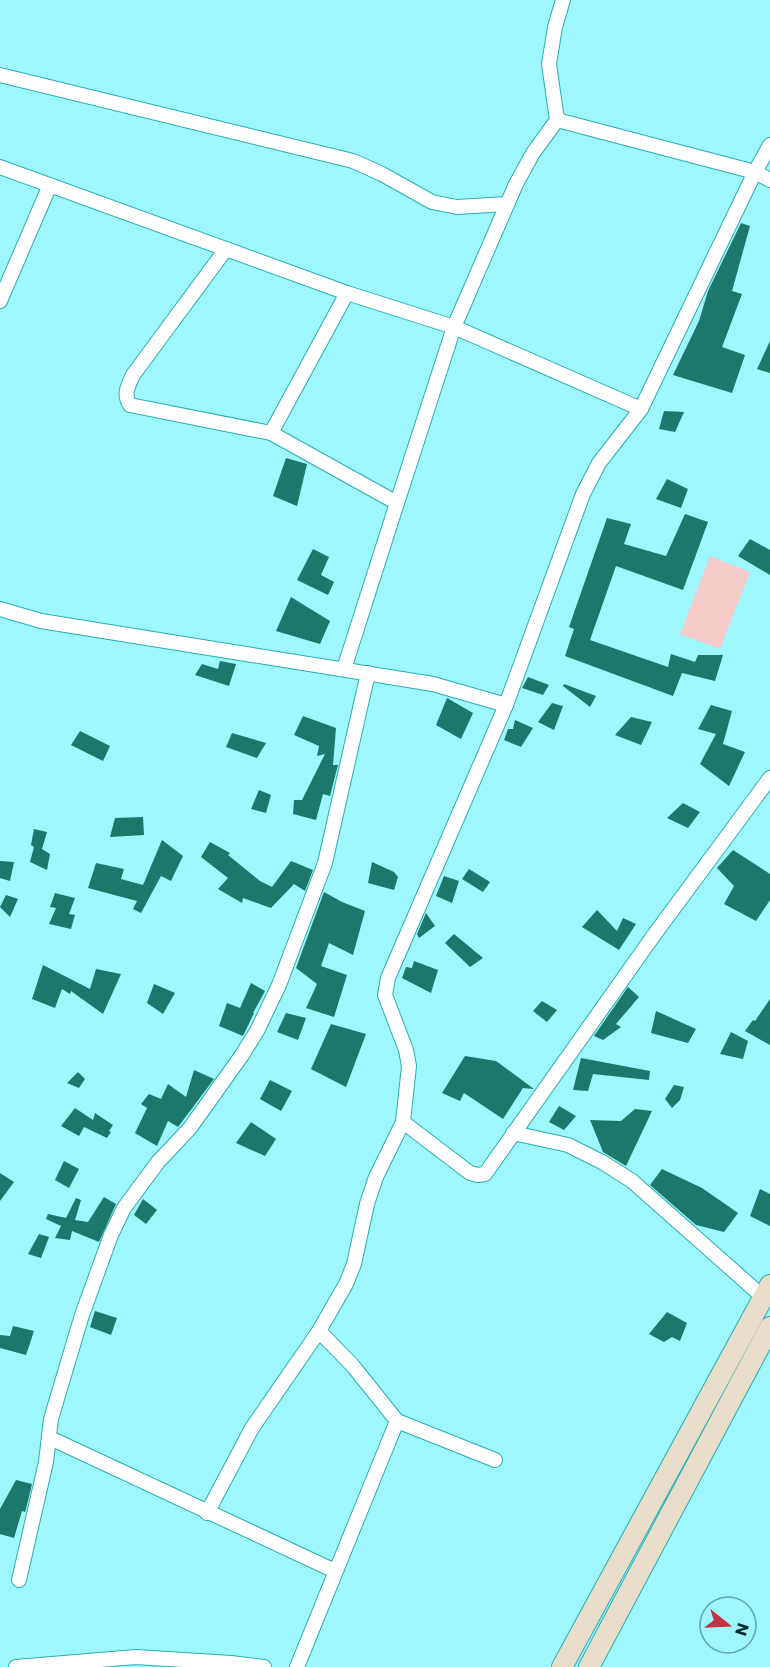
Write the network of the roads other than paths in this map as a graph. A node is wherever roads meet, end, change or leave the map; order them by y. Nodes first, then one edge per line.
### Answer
1 (563, 0) edge
2 (0, 75) edge
3 (557, 120) junction
4 (770, 146) edge
5 (0, 167) edge
6 (755, 172) junction
7 (770, 180) edge
8 (50, 185) junction
9 (507, 204) junction
10 (226, 249) junction
11 (347, 293) junction
12 (0, 301) edge
13 (454, 327) junction
14 (641, 409) junction
15 (271, 433) junction
16 (397, 504) junction
17 (0, 609) edge
18 (344, 669) junction
19 (368, 673) junction
20 (506, 705) junction
21 (770, 778) edge
22 (403, 1122) junction
23 (513, 1133) junction
24 (767, 1291) edge
25 (770, 1327) edge
26 (319, 1331) junction
27 (717, 1380) junction
28 (735, 1392) junction
29 (397, 1421) junction
30 (50, 1438) junction
31 (495, 1460) dead end
32 (207, 1513) junction
33 (335, 1571) junction
34 (19, 1580) dead end
35 (16, 1667) edge
36 (264, 1667) edge
37 (297, 1667) edge
38 (562, 1667) edge
39 (589, 1667) edge

1 - 3 street
2 - 9 street
3 - 6 street
3 - 9 street
4 - 6 street
5 - 8 street
6 - 7 street
6 - 14 street
8 - 10 street
8 - 12 street
9 - 13 street
10 - 11 street
10 - 15 street
11 - 13 street
11 - 15 street
13 - 14 street
13 - 16 street
14 - 20 street
15 - 16 street
16 - 18 street
17 - 18 street
18 - 19 street
19 - 20 street
19 - 30 street
20 - 22 street
21 - 23 street
22 - 23 street
22 - 26 street
23 - 24 street
24 - 27 street
25 - 28 street
26 - 29 street
26 - 32 street
27 - 28 street
27 - 38 street
28 - 39 street
29 - 31 street
29 - 33 street
30 - 32 street
30 - 34 street
32 - 33 street
33 - 37 street
35 - 36 street

